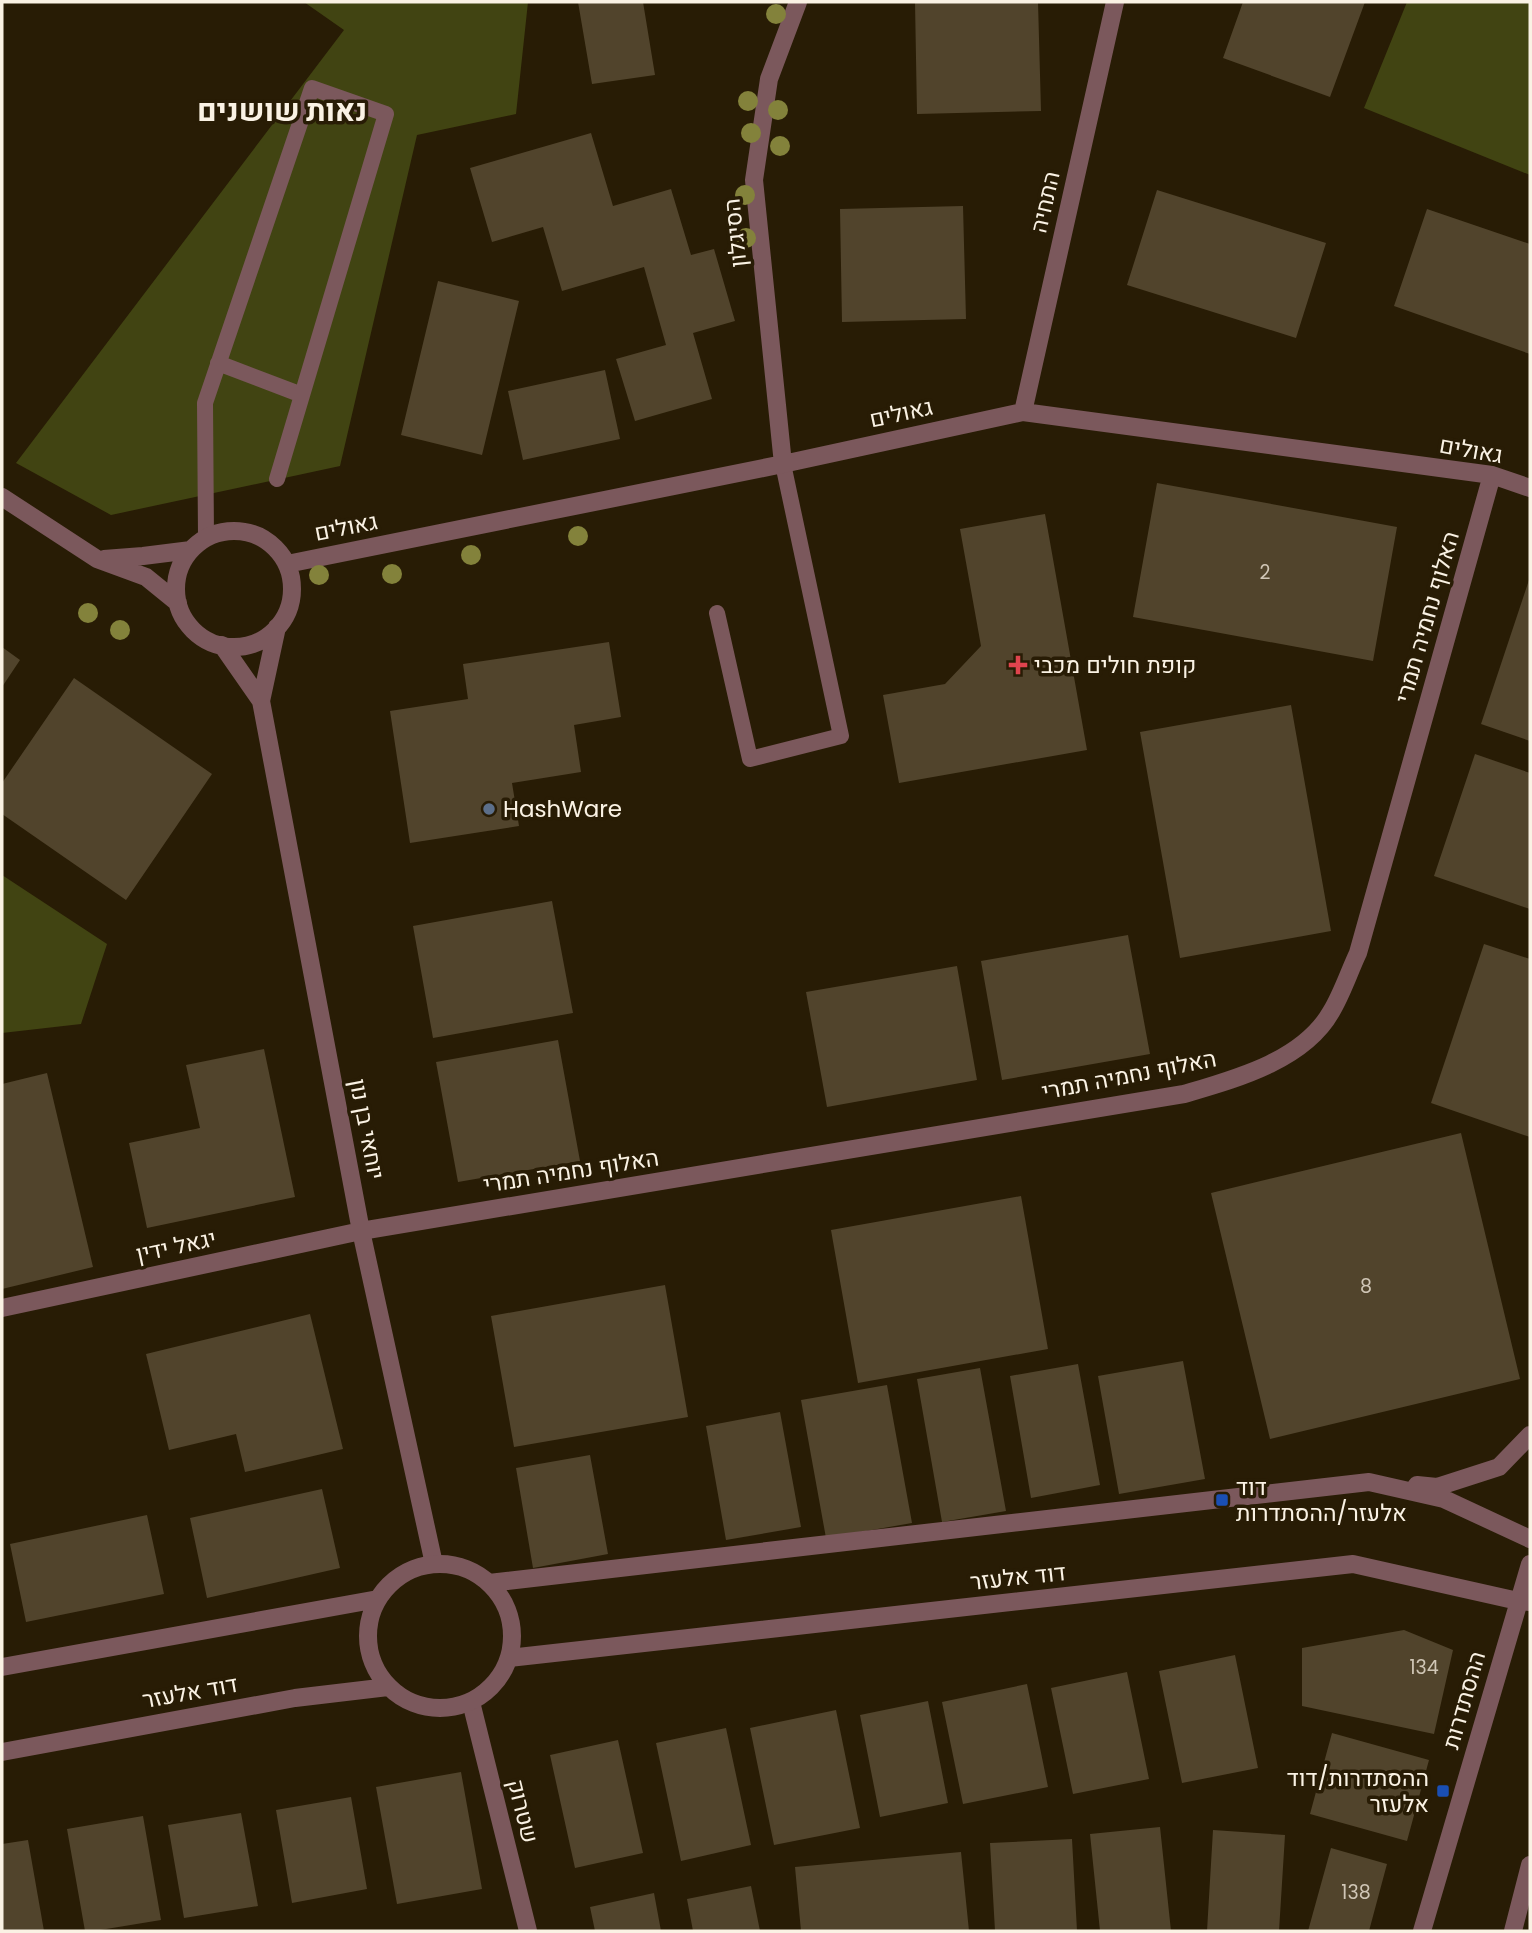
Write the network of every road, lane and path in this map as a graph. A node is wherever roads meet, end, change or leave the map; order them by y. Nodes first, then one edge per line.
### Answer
1 (799, 2) edge
2 (1115, 2) edge
3 (218, 363) junction
4 (302, 395) junction
5 (1023, 412) junction
6 (783, 464) junction
7 (1492, 475) junction
8 (277, 479) dead end
9 (1530, 488) edge
10 (2, 497) edge
11 (206, 537) junction
12 (191, 550) junction
13 (97, 559) junction
14 (287, 564) junction
15 (178, 603) junction
16 (717, 613) dead end
17 (277, 627) junction
18 (222, 645) junction
19 (261, 701) junction
20 (361, 1231) junction
21 (2, 1308) edge
22 (1530, 1436) edge
23 (1370, 1482) junction
24 (1530, 1539) edge
25 (434, 1564) junction
26 (1530, 1564) edge
27 (489, 1583) junction
28 (378, 1598) junction
29 (1524, 1602) edge
30 (509, 1658) junction
31 (2, 1667) edge
32 (388, 1686) junction
33 (471, 1702) junction
34 (2, 1752) edge
35 (1530, 1866) edge
36 (528, 1931) edge
37 (1422, 1931) edge
38 (1513, 1931) edge

1 - 6 street, הסיגלון
2 - 5 street, התחיה
3 - 4 lane
3 - 4 lane
3 - 11 lane
4 - 8 lane
5 - 6 street, גאולים
5 - 7 street, גאולים
6 - 14 street, גאולים
6 - 16 lane
7 - 9 street, גאולים
7 - 20 street, האלוף נחמיה תמרי
10 - 13 street
11 - 12 street
11 - 14 street
12 - 13 street
12 - 15 street
13 - 15 street
14 - 17 street
15 - 18 street
17 - 18 street
17 - 19 street, יוחאי בן נון
18 - 19 street, יוחאי בן נון
19 - 20 street, יוחאי בן נון
20 - 21 street, יגאל ידין
20 - 25 street, יוחאי בן נון
22 - 23 street
23 - 24 street
23 - 27 street
25 - 27 street
25 - 28 street
26 - 29 street, ההסתדרות
27 - 30 street
28 - 31 street
28 - 32 street
29 - 30 street, דוד אלעזר
29 - 37 street, ההסתדרות
30 - 33 street
32 - 33 street
32 - 34 street, דוד אלעזר
33 - 36 street, שטרוק
35 - 38 street

